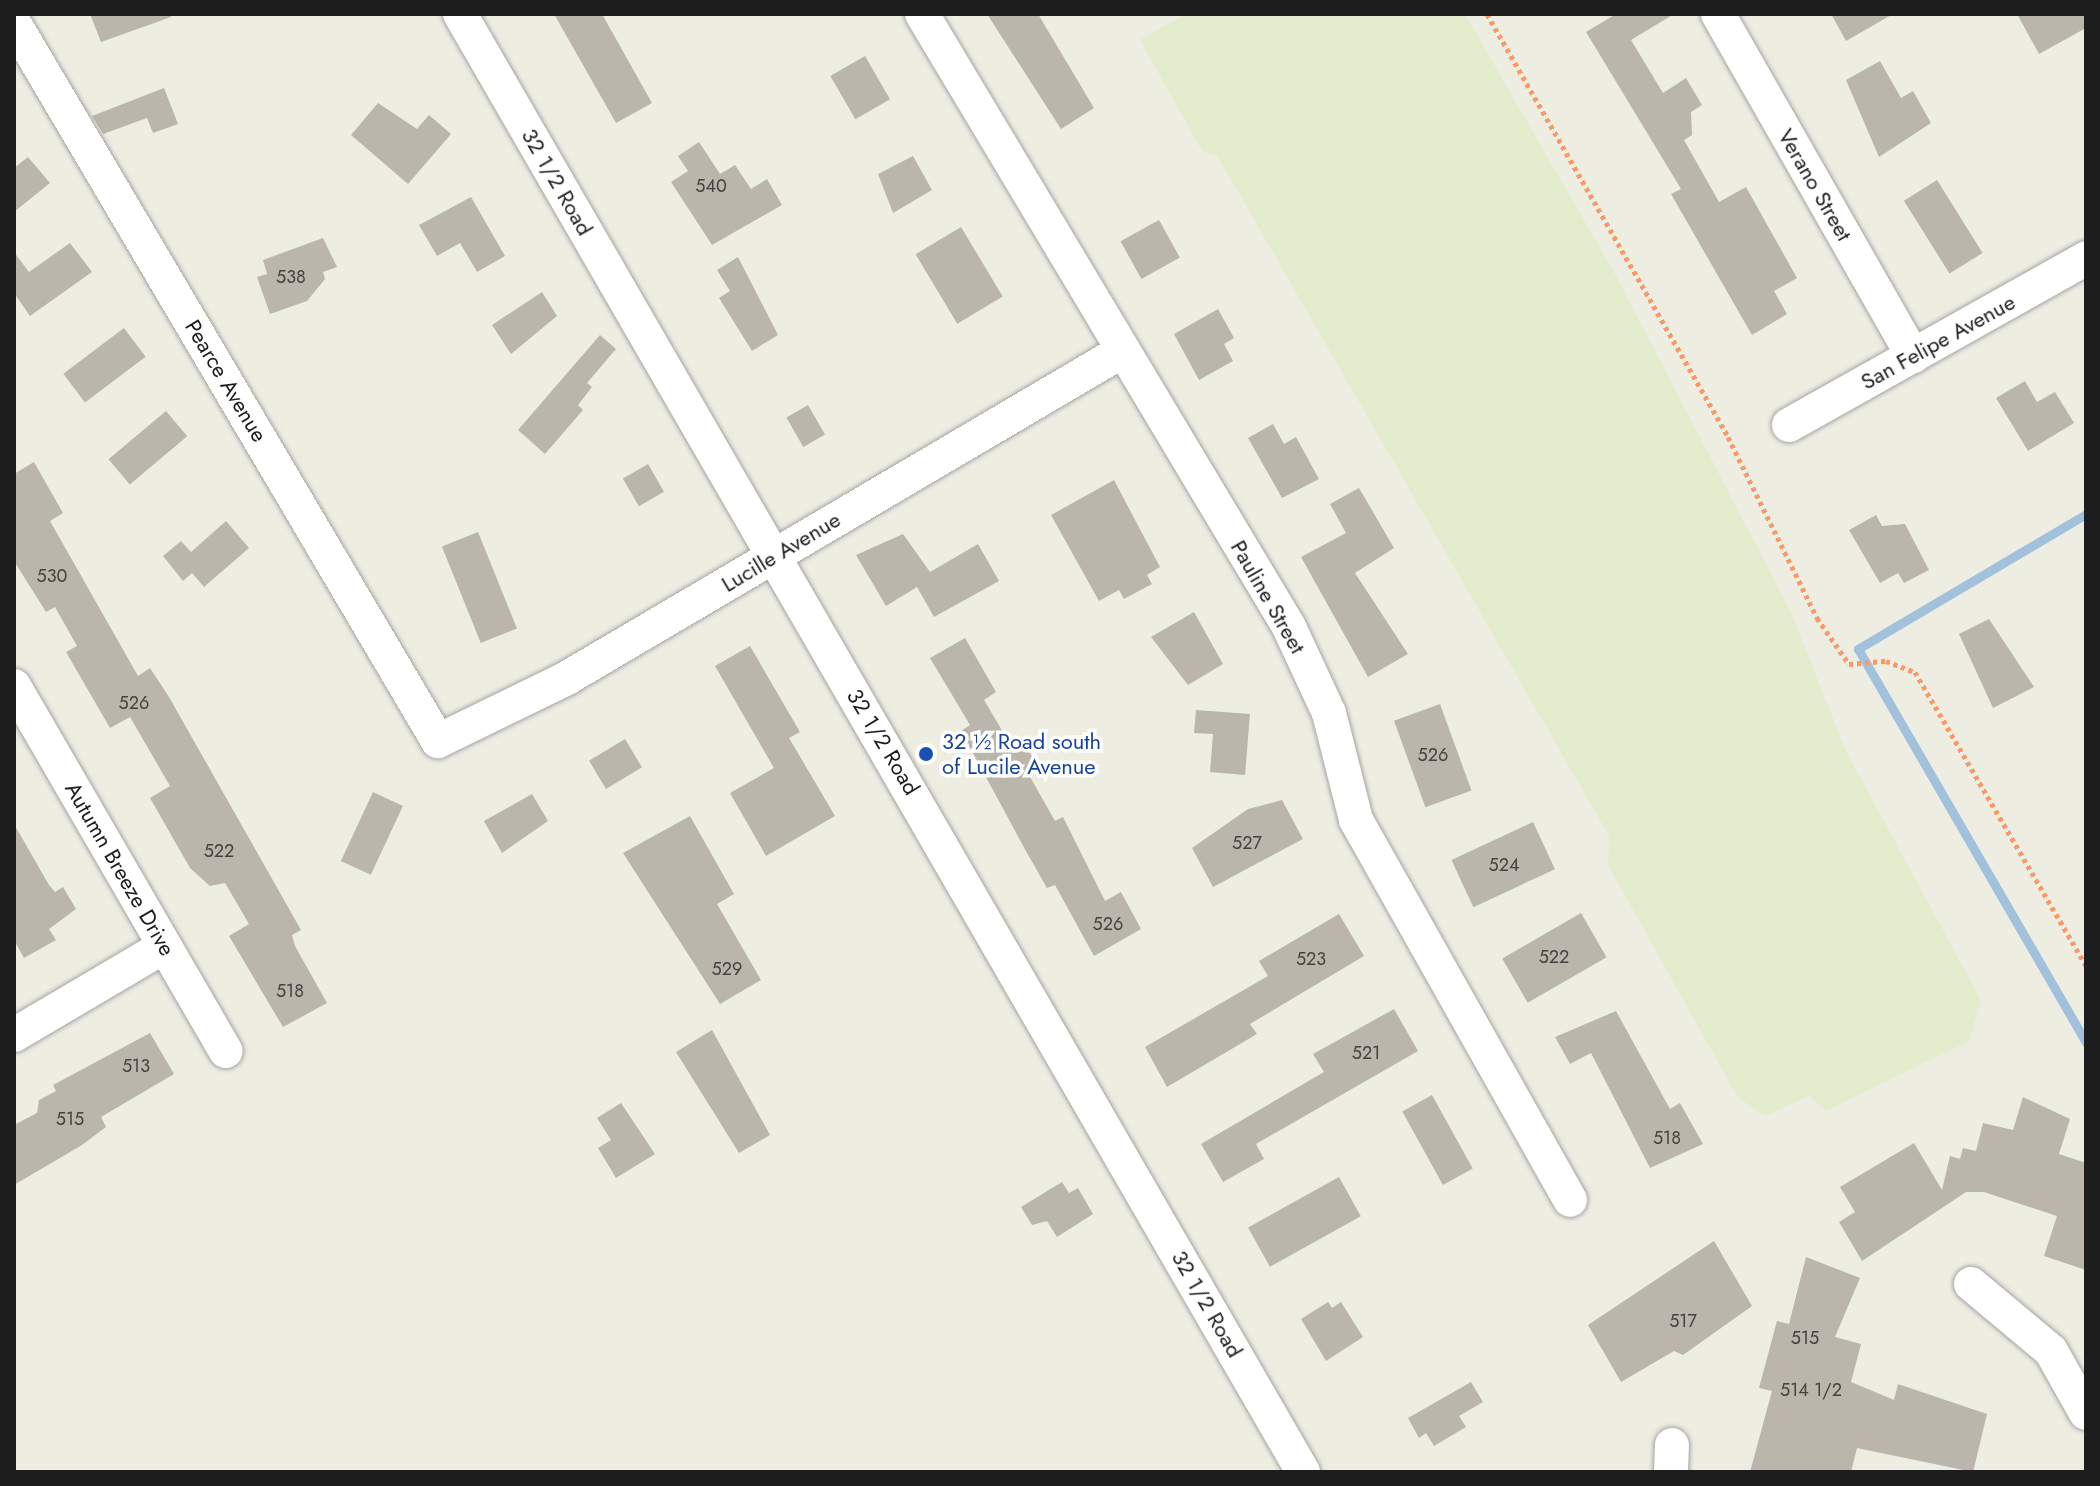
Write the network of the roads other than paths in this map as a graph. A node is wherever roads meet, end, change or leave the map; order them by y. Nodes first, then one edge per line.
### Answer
1 (460, 14) edge
2 (922, 14) edge
3 (1718, 14) edge
4 (14, 23) edge
5 (2086, 258) edge
6 (1119, 353) junction
7 (1913, 356) junction
8 (1789, 425) dead end
9 (772, 557) junction
10 (14, 686) edge
11 (438, 741) joint
12 (165, 946) junction
13 (14, 1035) edge
14 (226, 1051) dead end
15 (1570, 1200) dead end
16 (1971, 1284) dead end
17 (2086, 1413) edge
18 (1303, 1472) edge

1 - 9 street, 32 1/2 Road
2 - 6 street, Pauline Street
3 - 7 street, Verano Street
4 - 11 street, Pearce Avenue
5 - 7 street, San Felipe Avenue
6 - 9 street, Lucille Avenue
6 - 15 street, Pauline Street
7 - 8 street, San Felipe Avenue
9 - 11 street, Lucille Avenue
9 - 18 street, 32 1/2 Road
10 - 12 street, Autumn Breeze Drive
12 - 13 street
12 - 14 street, Autumn Breeze Drive
16 - 17 street

